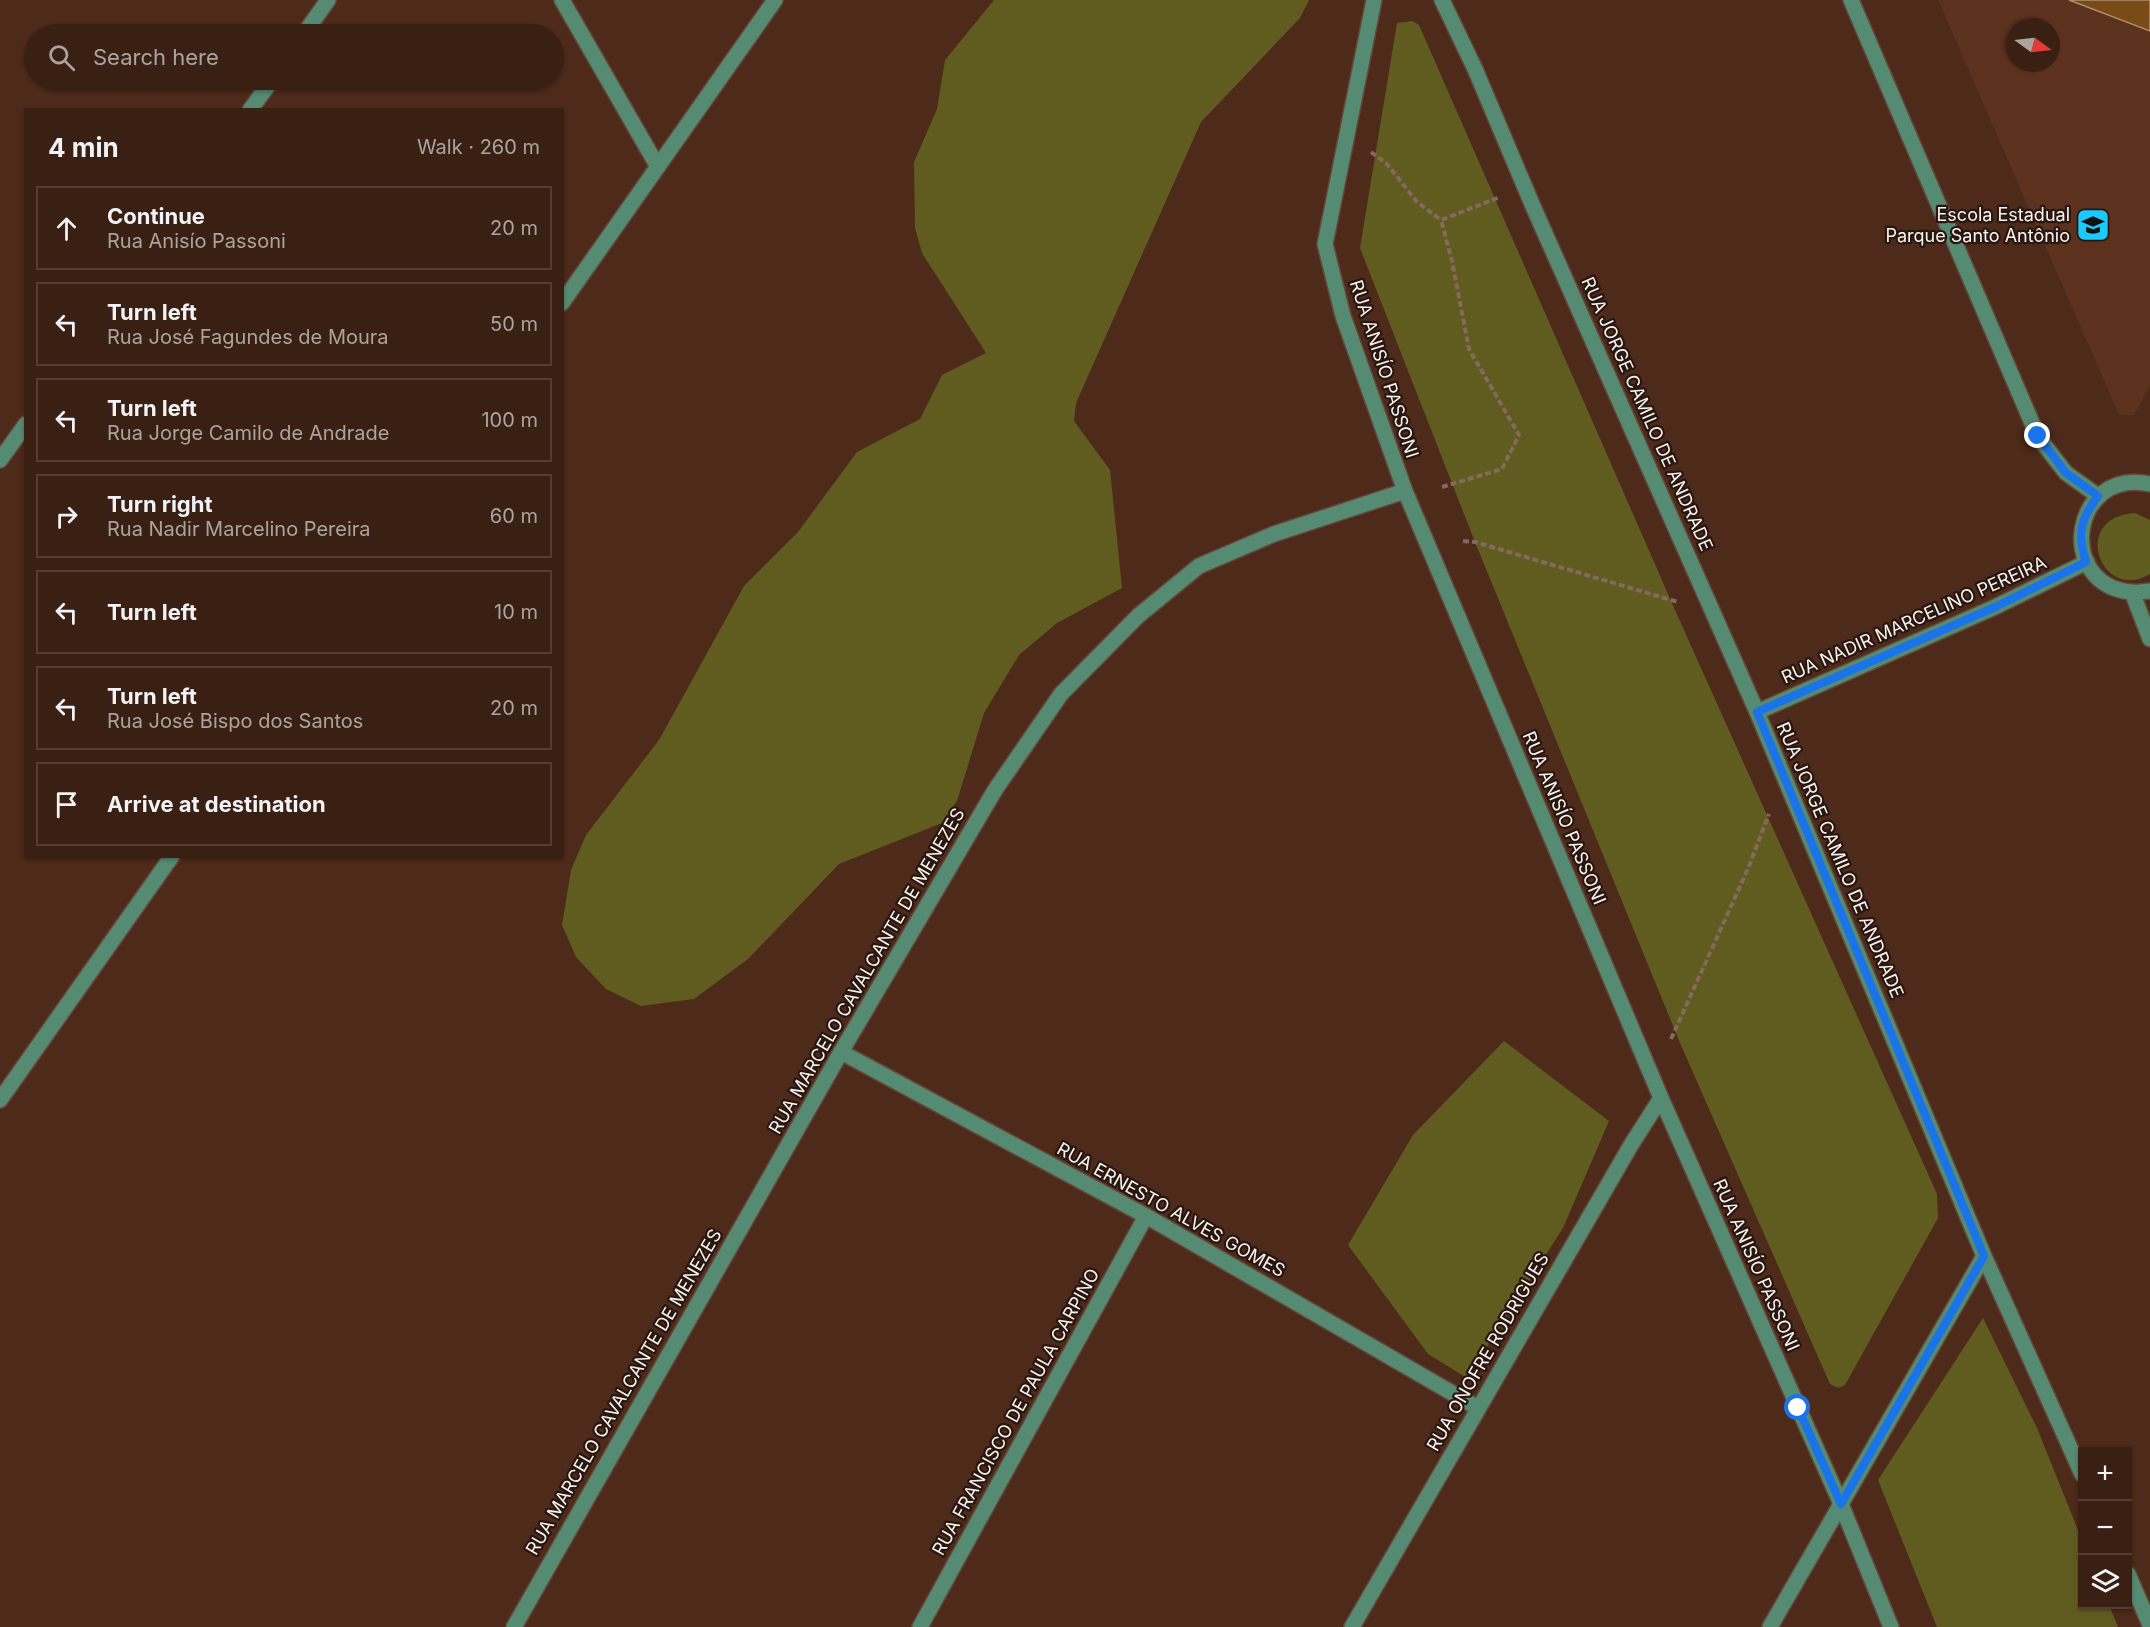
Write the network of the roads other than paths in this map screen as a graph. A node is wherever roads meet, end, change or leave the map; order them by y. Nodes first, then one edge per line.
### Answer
1 (328, 0) edge
2 (562, 0) edge
3 (775, 0) edge
4 (1374, 0) edge
5 (1442, 0) edge
6 (1851, 0) edge
7 (311, 24) edge
8 (265, 90) edge
9 (251, 108) edge
10 (658, 167) junction
11 (564, 300) edge
12 (24, 427) edge
13 (0, 460) edge
14 (2149, 482) edge
15 (1405, 491) junction
16 (2098, 496) junction
17 (2086, 562) junction
18 (2150, 591) edge
19 (2132, 592) junction
20 (2150, 639) edge
21 (1757, 712) junction
22 (171, 858) edge
23 (841, 1052) junction
24 (1661, 1098) junction
25 (0, 1100) edge
26 (1146, 1216) junction
27 (1984, 1256) junction
28 (1478, 1408) junction
29 (2078, 1465) edge
30 (1841, 1504) junction
31 (2132, 1586) edge
32 (2150, 1625) edge
33 (514, 1627) edge
34 (920, 1627) edge
35 (1352, 1627) edge
36 (1770, 1627) edge
37 (1891, 1627) edge

1 - 7 street
2 - 10 street
3 - 10 street
4 - 15 street, RUA ANISÍO PASSONI
5 - 21 street, RUA JORGE CAMILO DE ANDRADE
6 - 16 street
8 - 9 street
10 - 11 street
12 - 13 street
14 - 16 street
15 - 23 street, RUA MARCELO CAVALCANTE DE MENEZES
15 - 24 street, RUA ANISÍO PASSONI
16 - 17 street
17 - 19 street
17 - 21 street, RUA NADIR MARCELINO PEREIRA
18 - 19 street
19 - 20 street
21 - 27 street, RUA JORGE CAMILO DE ANDRADE
22 - 25 street
23 - 26 street, RUA ERNESTO ALVES GOMES
23 - 33 street, RUA MARCELO CAVALCANTE DE MENEZES
24 - 28 street, RUA ONOFRE RODRIGUES
24 - 30 street, RUA ANISÍO PASSONI
26 - 28 street, RUA ERNESTO ALVES GOMES
26 - 34 street, RUA FRANCISCO DE PAULA CARPINO
27 - 29 street, RUA JORGE CAMILO DE ANDRADE
27 - 30 street
28 - 35 street, RUA ONOFRE RODRIGUES
30 - 36 street
30 - 37 street, RUA ANISÍO PASSONI
31 - 32 street

